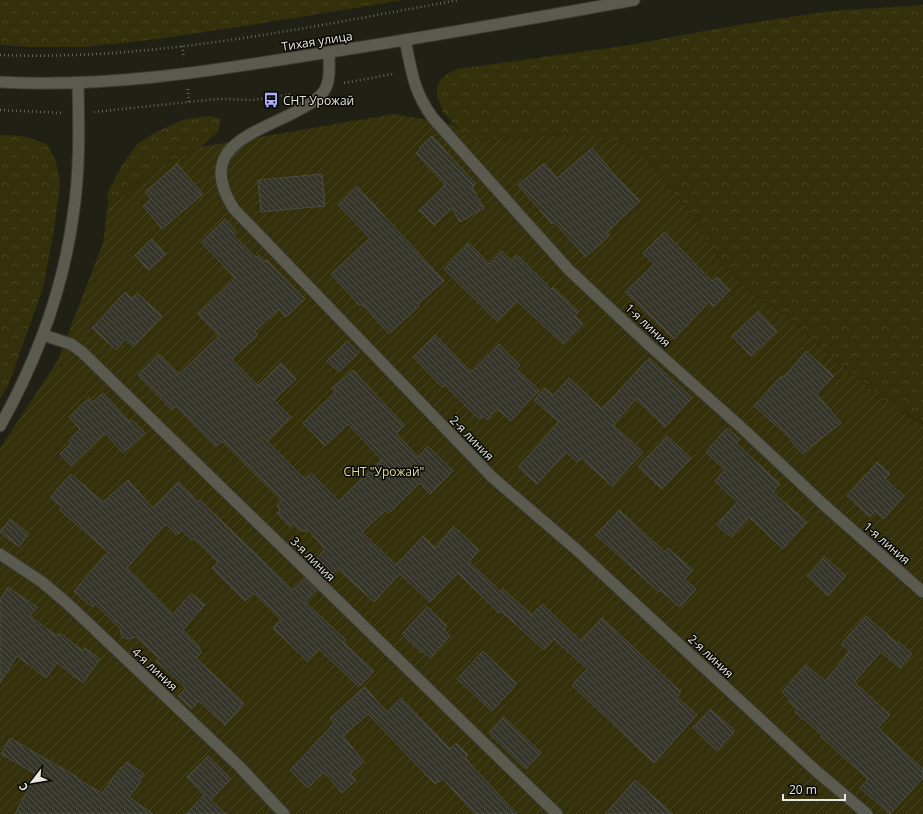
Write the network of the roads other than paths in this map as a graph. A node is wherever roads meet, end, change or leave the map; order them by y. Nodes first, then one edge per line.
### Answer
1 (634, 0) edge
2 (406, 40) junction
3 (329, 52) junction
4 (0, 82) edge
5 (78, 83) junction
6 (43, 335) junction
7 (0, 426) edge
8 (0, 554) edge
9 (923, 592) edge
10 (284, 814) edge
11 (557, 814) edge
12 (867, 814) edge

1 - 2 street, Тихая улица
2 - 3 street, Тихая улица
2 - 9 street, 1-я линия
3 - 5 street, Тихая улица
3 - 12 street, 2-я линия
4 - 5 street, Тихая улица
5 - 6 street
6 - 7 street
6 - 11 street, 3-я линия
8 - 10 street, 4-я линия

